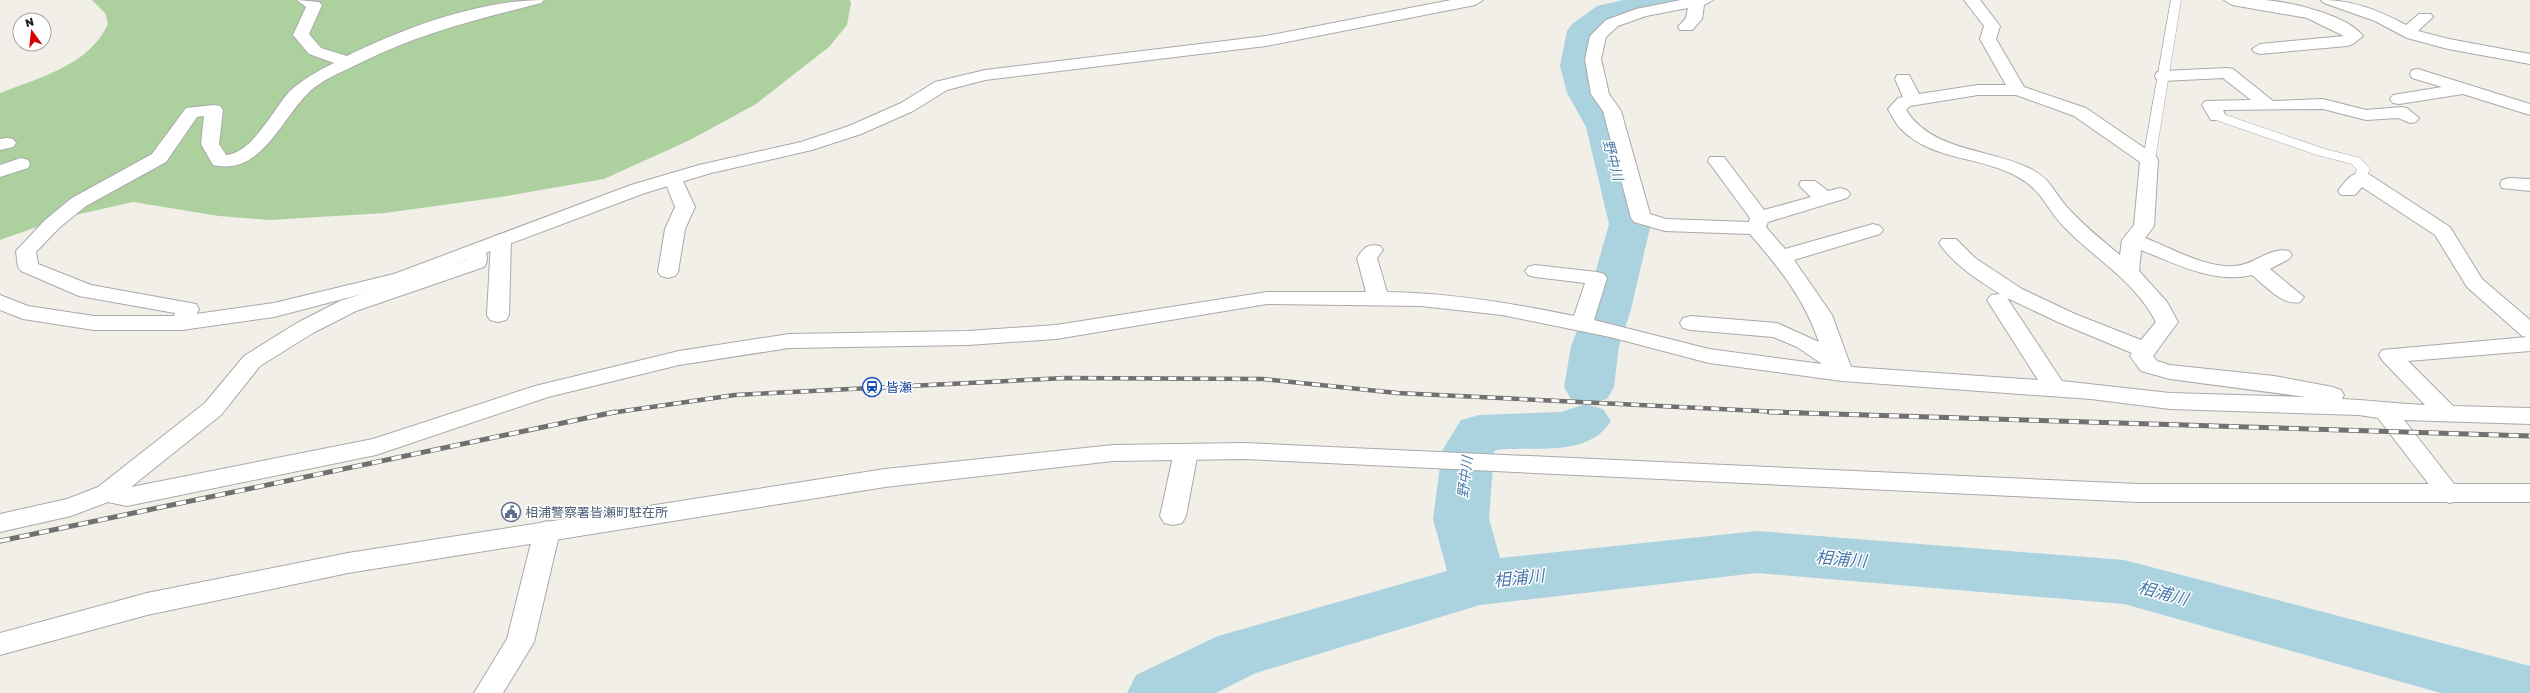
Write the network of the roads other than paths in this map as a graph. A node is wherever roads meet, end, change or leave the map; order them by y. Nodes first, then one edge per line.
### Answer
1 (305, 0) edge
2 (536, 0) edge
3 (1475, 0) edge
4 (1972, 0) edge
5 (2176, 0) edge
6 (2232, 0) edge
7 (2329, 0) edge
8 (1701, 1) edge
9 (2425, 17) dead end
10 (1686, 27) dead end
11 (2407, 32) junction
12 (2260, 49) dead end
13 (2530, 59) edge
14 (348, 62) junction
15 (2418, 74) dead end
16 (2163, 76) junction
17 (1903, 79) dead end
18 (2463, 89) junction
19 (2018, 90) junction
20 (2399, 99) dead end
21 (1914, 101) junction
22 (2269, 106) junction
23 (2530, 110) edge
24 (2352, 112) junction
25 (2217, 116) joint
26 (2410, 118) dead end
27 (2365, 125) dead end
28 (2149, 160) junction
29 (1717, 161) dead end
30 (21, 164) dead end
31 (0, 171) edge
32 (673, 179) junction
33 (2354, 184) joint
34 (2509, 184) dead end
35 (1808, 185) dead end
36 (2530, 185) edge
37 (1758, 223) junction
38 (1873, 230) dead end
39 (502, 240) junction
40 (2132, 240) junction
41 (1949, 244) dead end
42 (476, 250) junction
43 (1373, 250) dead end
44 (2282, 255) dead end
45 (1781, 256) junction
46 (2255, 267) junction
47 (1535, 271) dead end
48 (668, 272) dead end
49 (2128, 274) junction
50 (2293, 297) dead end
51 (1378, 299) junction
52 (1998, 300) dead end
53 (0, 302) edge
54 (498, 315) dead end
55 (2522, 315) edge
56 (182, 323) junction
57 (1691, 323) dead end
58 (1582, 324) junction
59 (2530, 331) edge
60 (2530, 344) edge
61 (2145, 350) junction
62 (1840, 369) junction
63 (2055, 389) junction
64 (2386, 412) junction
65 (2447, 414) junction
66 (2530, 416) edge
67 (1186, 452) junction
68 (107, 493) junction
69 (2530, 493) edge
70 (2450, 494) junction
71 (1173, 516) dead end
72 (0, 524) edge
73 (547, 531) junction
74 (0, 644) edge
75 (488, 693) edge

1 - 14 street
2 - 14 street
3 - 32 street
4 - 19 street
5 - 16 lane
6 - 12 street
7 - 11 street
8 - 10 street
8 - 37 street
9 - 11 street
11 - 13 street
14 - 56 street
15 - 18 street
16 - 22 street
16 - 28 lane
17 - 21 street
18 - 20 street
18 - 23 street
19 - 21 street
19 - 28 street
21 - 49 street
22 - 24 street
22 - 25 street
24 - 26 street
24 - 27 street
25 - 33 lane
28 - 40 street
29 - 37 street
30 - 31 street
32 - 39 street
32 - 48 street
33 - 55 street
34 - 36 street
35 - 37 street
37 - 45 street
38 - 45 street
39 - 42 street
39 - 54 street
40 - 46 street
40 - 49 street
41 - 61 street
42 - 56 street
42 - 68 street
43 - 51 street
44 - 46 street
45 - 62 street
46 - 50 street
47 - 58 street
49 - 61 street
51 - 58 street
51 - 68 street
52 - 63 street
53 - 56 street
55 - 59 street
57 - 62 street
58 - 62 street
60 - 65 street
61 - 64 street
62 - 63 street
63 - 64 street
64 - 65 street
64 - 70 street
65 - 66 street
67 - 70 street
67 - 71 street
67 - 73 street
68 - 72 street
69 - 70 street
73 - 74 street
73 - 75 street

